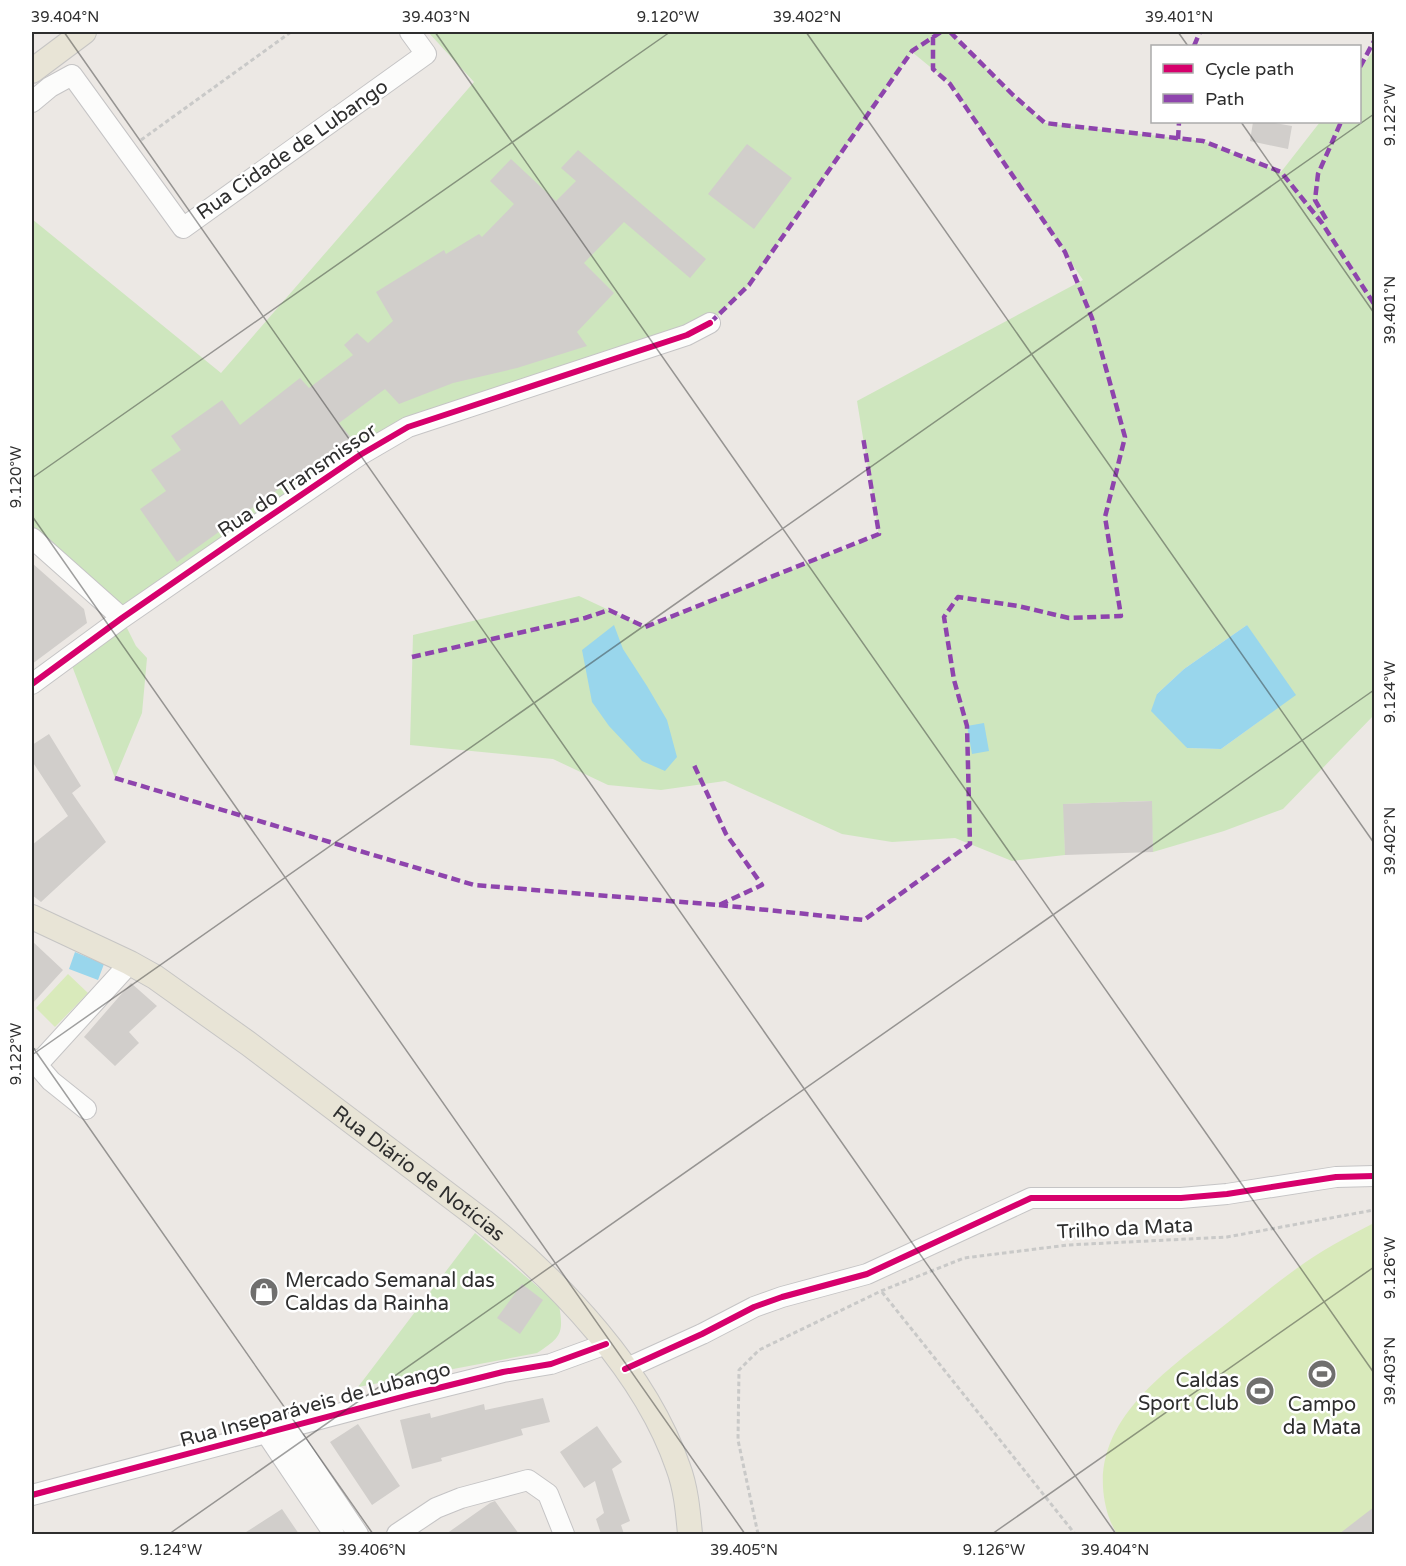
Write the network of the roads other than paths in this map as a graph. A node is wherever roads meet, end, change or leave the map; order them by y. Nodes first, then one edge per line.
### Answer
1 (84, 32) edge
2 (410, 32) edge
3 (32, 71) edge
4 (32, 102) edge
5 (710, 323) dead end
6 (32, 538) edge
7 (122, 618) junction
8 (32, 684) edge
9 (33, 920) edge
10 (130, 963) junction
11 (34, 1062) edge
12 (86, 1109) dead end
13 (1374, 1176) edge
14 (606, 1344) junction
15 (625, 1369) junction
16 (286, 1428) junction
17 (266, 1433) junction
18 (32, 1495) edge
19 (334, 1534) edge
20 (358, 1534) edge
21 (397, 1534) edge
22 (564, 1534) edge
23 (690, 1534) edge

1 - 3 main road
2 - 4 street, Rua Cidade de Lubango
5 - 7 street, Rua do Transmissor
6 - 7 street
7 - 8 street, Rua do Transmissor
9 - 10 main road, Rua Diário de Notícias
10 - 11 street
10 - 14 main road, Rua Diário de Notícias
11 - 12 street
13 - 15 street
14 - 15 main road, Rua Diário de Notícias
14 - 16 street, Rua Inseparáveis de Lubango
15 - 23 main road, Rua Diário de Notícias
16 - 17 street, Rua Inseparáveis de Lubango
16 - 20 street
17 - 18 street, Rua Inseparáveis de Lubango
17 - 19 street
21 - 22 street

